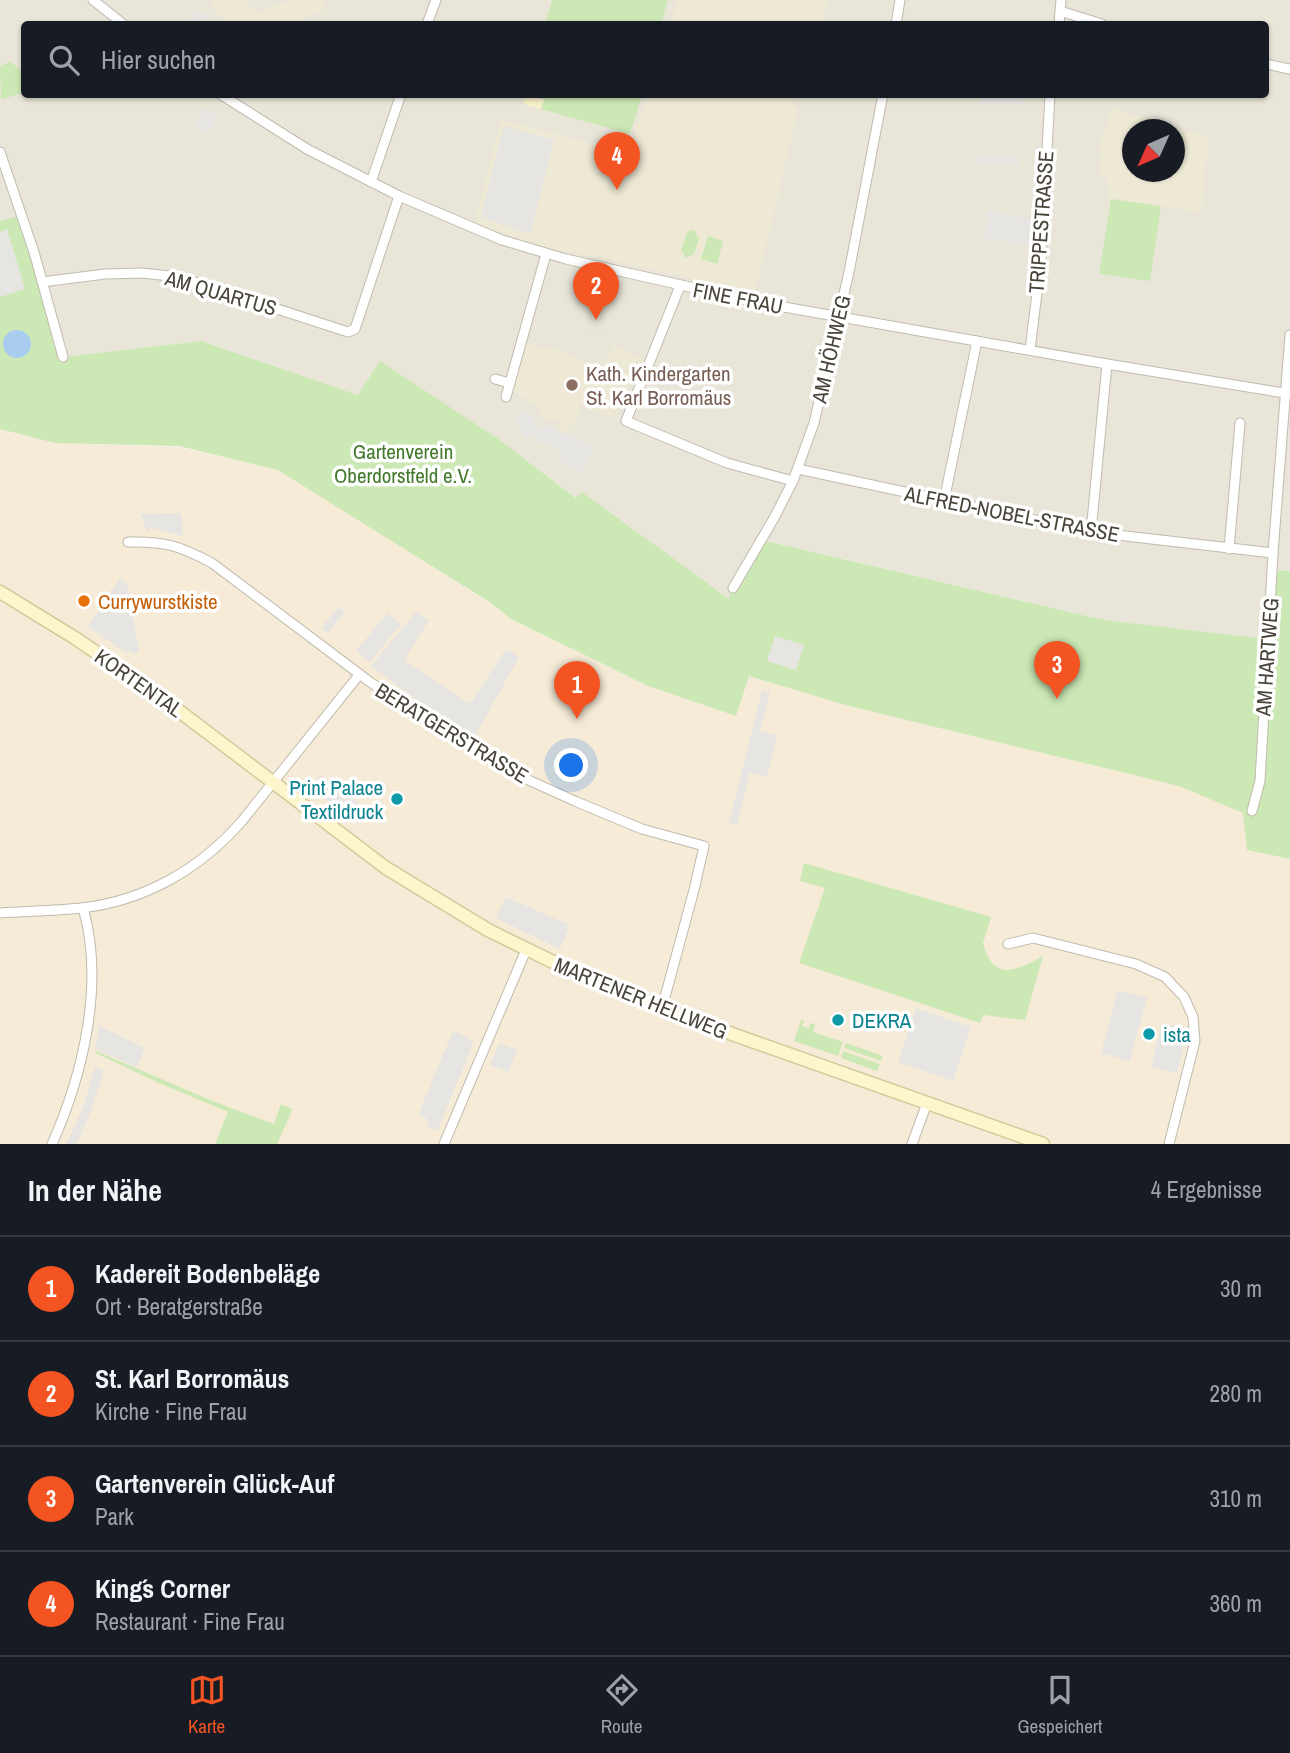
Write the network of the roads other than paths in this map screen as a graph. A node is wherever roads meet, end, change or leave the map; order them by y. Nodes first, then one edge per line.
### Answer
1 (93, 0) edge
2 (436, 0) edge
3 (900, 0) edge
4 (1061, 0) edge
5 (1060, 11) junction
6 (119, 21) edge
7 (428, 21) edge
8 (896, 21) edge
9 (1059, 21) edge
10 (1092, 21) edge
11 (1269, 65) edge
12 (1290, 69) edge
13 (226, 98) edge
14 (400, 98) edge
15 (882, 98) edge
16 (1051, 98) edge
17 (0, 152) edge
18 (371, 182) junction
19 (399, 196) junction
20 (545, 254) junction
21 (42, 282) junction
22 (680, 286) junction
23 (839, 317) junction
24 (1290, 335) edge
25 (977, 341) junction
26 (1030, 350) junction
27 (63, 357) dead end
28 (1107, 364) junction
29 (495, 379) dead end
30 (509, 383) junction
31 (1287, 392) edge
32 (506, 397) dead end
33 (1240, 423) dead end
34 (798, 469) junction
35 (793, 481) junction
36 (944, 501) junction
37 (1091, 533) junction
38 (128, 542) dead end
39 (1229, 549) junction
40 (1273, 553) junction
41 (733, 588) dead end
42 (0, 592) edge
43 (359, 675) junction
44 (274, 782) junction
45 (1252, 811) dead end
46 (83, 908) junction
47 (0, 913) edge
48 (1008, 944) dead end
49 (526, 950) junction
50 (662, 1008) junction
51 (927, 1104) junction
52 (52, 1144) edge
53 (444, 1144) edge
54 (912, 1144) edge
55 (1043, 1144) edge
56 (1169, 1144) edge

1 - 6 street
2 - 7 street
3 - 8 street
4 - 5 street
5 - 9 street
5 - 10 street
11 - 12 street
13 - 18 street, FINE FRAU
14 - 18 street
15 - 23 street, AM HÖHWEG
16 - 26 street, TRIPPESTRASSE
17 - 21 street
18 - 19 street, FINE FRAU
19 - 20 street, FINE FRAU
19 - 21 street, AM QUARTUS
20 - 22 street, FINE FRAU
20 - 30 street
21 - 27 street
22 - 23 street, FINE FRAU
22 - 35 street
23 - 25 street, FINE FRAU
23 - 34 street, AM HÖHWEG
24 - 31 street, AM HARTWEG
25 - 26 street, FINE FRAU
25 - 36 street
26 - 28 street, FINE FRAU
28 - 31 street, FINE FRAU
28 - 37 street
29 - 30 street
30 - 32 street
31 - 40 street, AM HARTWEG
33 - 39 street
34 - 35 street, AM HÖHWEG
34 - 36 street, ALFRED-NOBEL-STRASSE
35 - 41 street, AM HÖHWEG
36 - 37 street, ALFRED-NOBEL-STRASSE
37 - 39 street, ALFRED-NOBEL-STRASSE
38 - 43 street, BERATGERSTRASSE
39 - 40 street, ALFRED-NOBEL-STRASSE
40 - 45 street, AM HARTWEG
42 - 44 street, KORTENTAL
43 - 44 street, BERATGERSTRASSE
43 - 50 street, BERATGERSTRASSE
44 - 46 street, BERATGERSTRASSE
44 - 49 street, MARTENER HELLWEG
46 - 47 street, BERATGERSTRASSE
46 - 52 street
48 - 56 street
49 - 50 street, MARTENER HELLWEG
49 - 53 street
50 - 51 street, MARTENER HELLWEG
51 - 54 street
51 - 55 street, MARTENER HELLWEG

